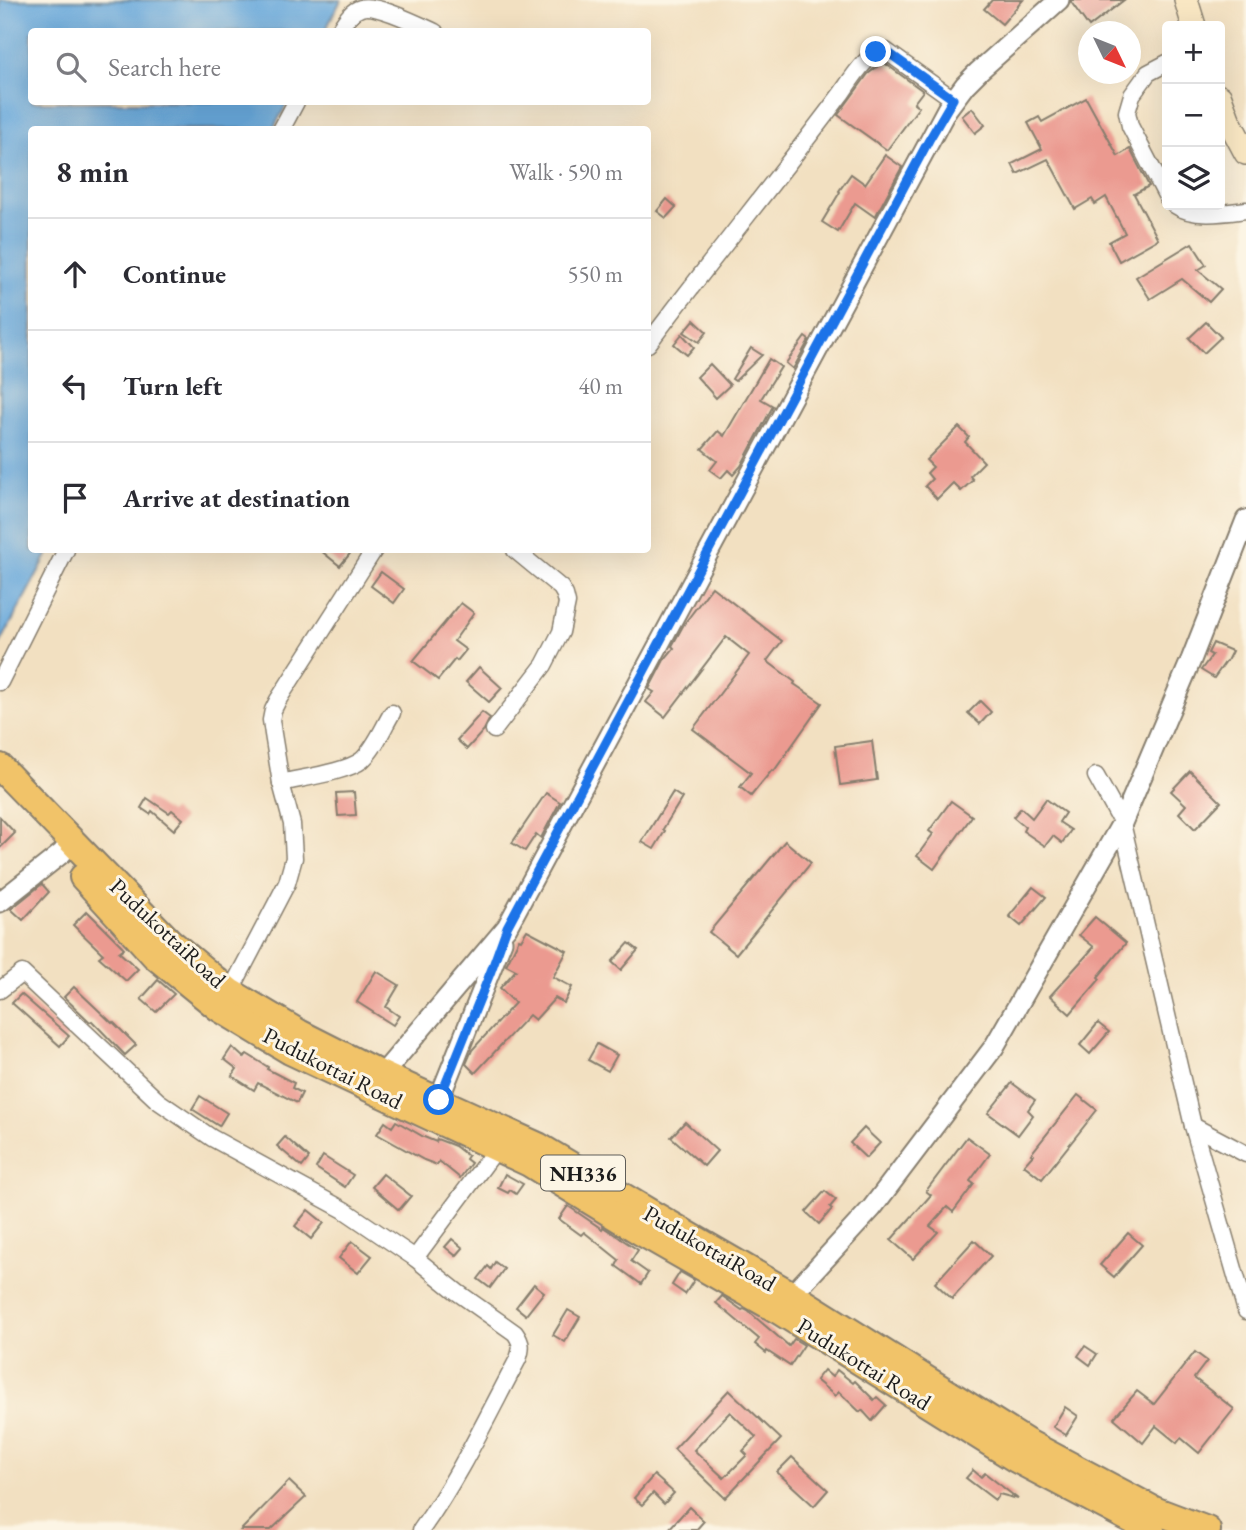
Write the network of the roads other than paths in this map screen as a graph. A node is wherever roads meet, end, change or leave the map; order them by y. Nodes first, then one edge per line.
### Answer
1 (1059, 0) edge
2 (1186, 0) edge
3 (1192, 21) edge
4 (341, 28) edge
5 (425, 28) edge
6 (1162, 66) edge
7 (953, 99) junction
8 (294, 105) edge
9 (1225, 111) edge
10 (283, 126) edge
11 (1246, 153) edge
12 (1162, 187) edge
13 (1185, 210) edge
14 (1246, 210) edge
15 (651, 340) edge
16 (1246, 520) edge
17 (64, 553) edge
18 (372, 553) edge
19 (519, 553) edge
20 (0, 682) edge
21 (392, 713) dead end
22 (494, 730) dead end
23 (0, 767) edge
24 (1096, 776) dead end
25 (281, 783) junction
26 (0, 792) edge
27 (1122, 823) junction
28 (67, 847) junction
29 (0, 902) edge
30 (507, 927) junction
31 (0, 990) edge
32 (230, 992) junction
33 (382, 1075) junction
34 (439, 1100) junction
35 (1193, 1126) junction
36 (497, 1148) junction
37 (1246, 1154) edge
38 (415, 1258) junction
39 (787, 1303) junction
40 (1246, 1311) edge
41 (421, 1530) edge
42 (1151, 1530) edge
43 (1207, 1530) edge

1 - 7 street
2 - 3 main road
4 - 5 street
6 - 12 street
7 - 15 street
7 - 30 street
8 - 10 street
9 - 11 main road
13 - 14 street
16 - 27 street
17 - 20 street
18 - 25 street
19 - 22 street
21 - 25 street
23 - 28 highway, PudukottaiRoad / NH336
24 - 27 street
25 - 32 street
26 - 28 highway, Pudukottai Road / NH336
27 - 35 street
27 - 39 street
28 - 29 street
28 - 32 highway, PudukottaiRoad / NH336
28 - 36 highway, Pudukottai Road / NH336
30 - 33 street
30 - 34 street
31 - 38 street
32 - 33 highway, PudukottaiRoad / NH336
33 - 34 highway, PudukottaiRoad / NH336
34 - 39 highway, PudukottaiRoad / NH336
35 - 37 street
35 - 40 street
36 - 38 street
36 - 39 highway, Pudukottai Road / NH336
38 - 41 street
39 - 42 highway, Pudukottai Road / NH336
39 - 43 highway, PudukottaiRoad / NH336

